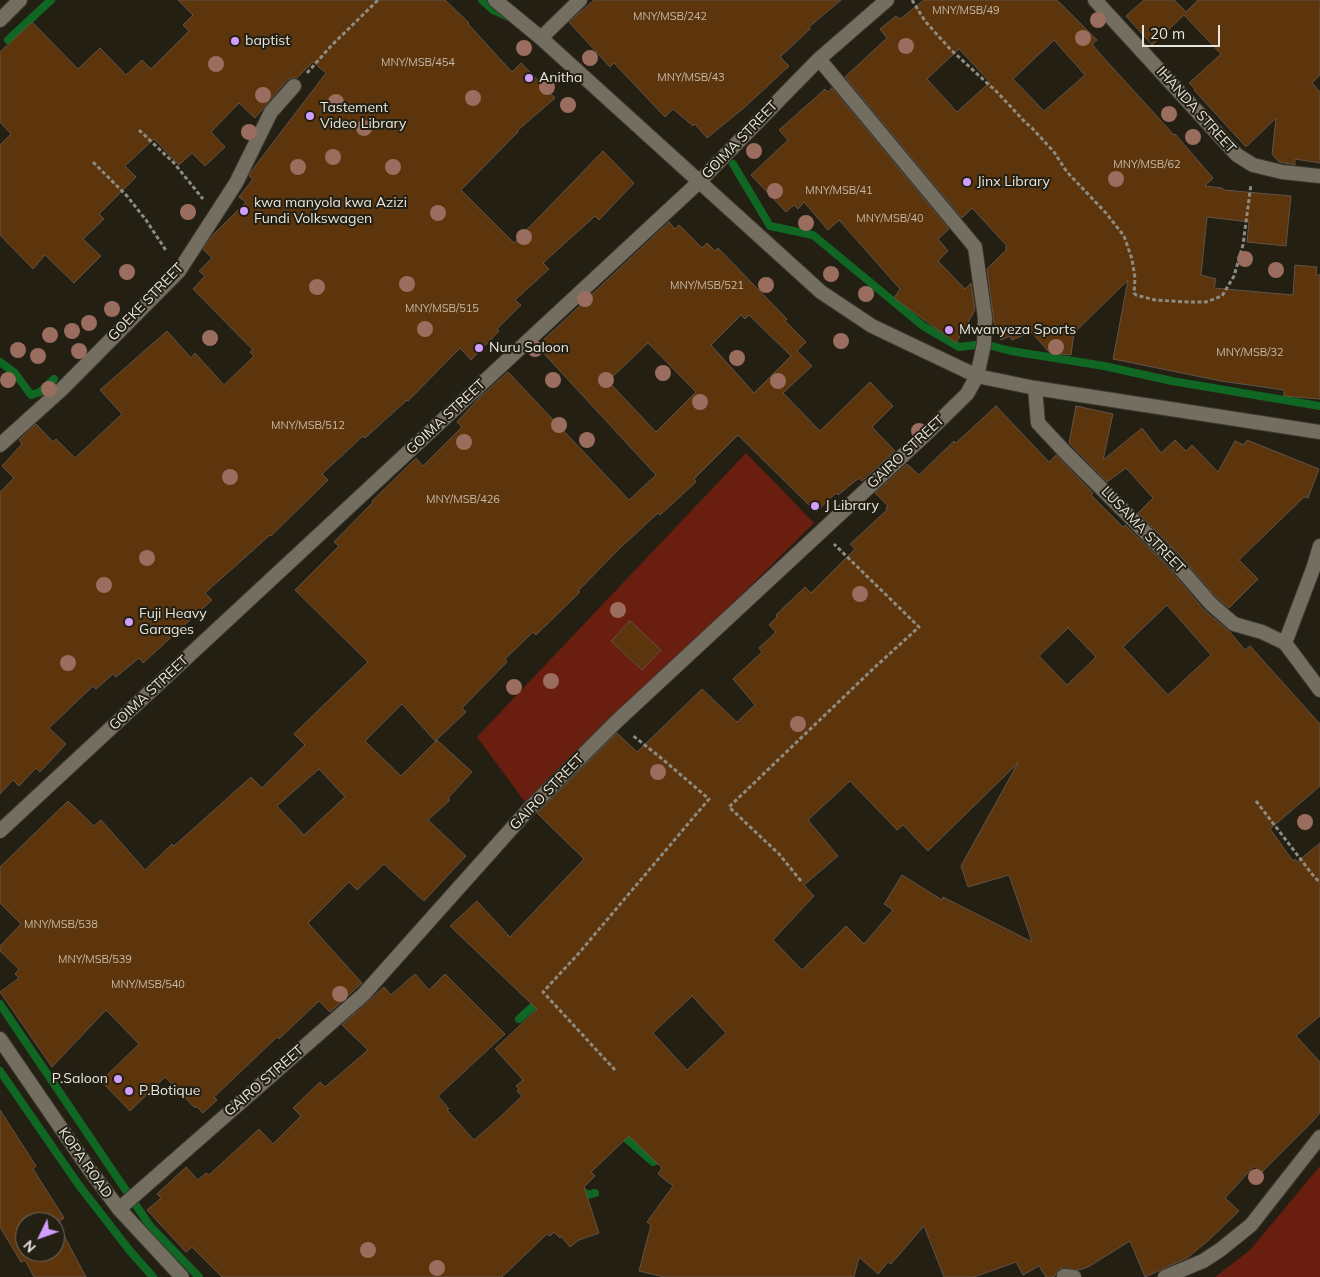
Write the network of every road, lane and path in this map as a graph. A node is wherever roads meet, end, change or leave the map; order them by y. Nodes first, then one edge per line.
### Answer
1 (20, 0) edge
2 (378, 0) edge
3 (494, 0) edge
4 (580, 0) edge
5 (888, 0) edge
6 (912, 0) edge
7 (1096, 0) edge
8 (0, 20) edge
9 (541, 38) junction
10 (819, 59) junction
11 (294, 86) joint
12 (139, 130) dead end
13 (94, 162) dead end
14 (1253, 165) junction
15 (1320, 176) edge
16 (700, 181) junction
17 (217, 215) junction
18 (179, 271) junction
19 (977, 376) junction
20 (1035, 388) junction
21 (1320, 432) edge
22 (0, 445) edge
23 (821, 531) junction
24 (1320, 546) edge
25 (1285, 642) junction
26 (1320, 690) edge
27 (616, 722) junction
28 (1256, 801) dead end
29 (0, 831) edge
30 (801, 881) dead end
31 (1320, 883) edge
32 (0, 1038) edge
33 (615, 1070) dead end
34 (1320, 1137) edge
35 (119, 1209) junction
36 (1064, 1276) edge
37 (182, 1277) edge
38 (1074, 1277) edge
39 (1165, 1277) edge

1 - 8 street
2 - 11 path
3 - 9 street
4 - 9 street
5 - 10 street, GOIMA STREET
6 - 14 path
7 - 14 street, IHANDA STREET
9 - 16 street
10 - 16 street, GOIMA STREET
10 - 19 street, GAIRO STREET
11 - 17 street, GOEKE STREET
12 - 17 path
13 - 18 path
14 - 15 street, IHANDA STREET
16 - 19 street
16 - 29 street, GOIMA STREET
17 - 18 street, GOEKE STREET
18 - 22 street, GOEKE STREET
19 - 20 street
19 - 23 street, GAIRO STREET
20 - 21 street
20 - 25 street, LUSAMA STREET
23 - 27 street, GAIRO STREET
23 - 30 path
24 - 25 street
25 - 26 street
27 - 33 path
27 - 35 street, GAIRO STREET
28 - 31 path
32 - 35 street, KOPA ROAD
34 - 39 street
35 - 37 street, KOPA ROAD
36 - 38 street

